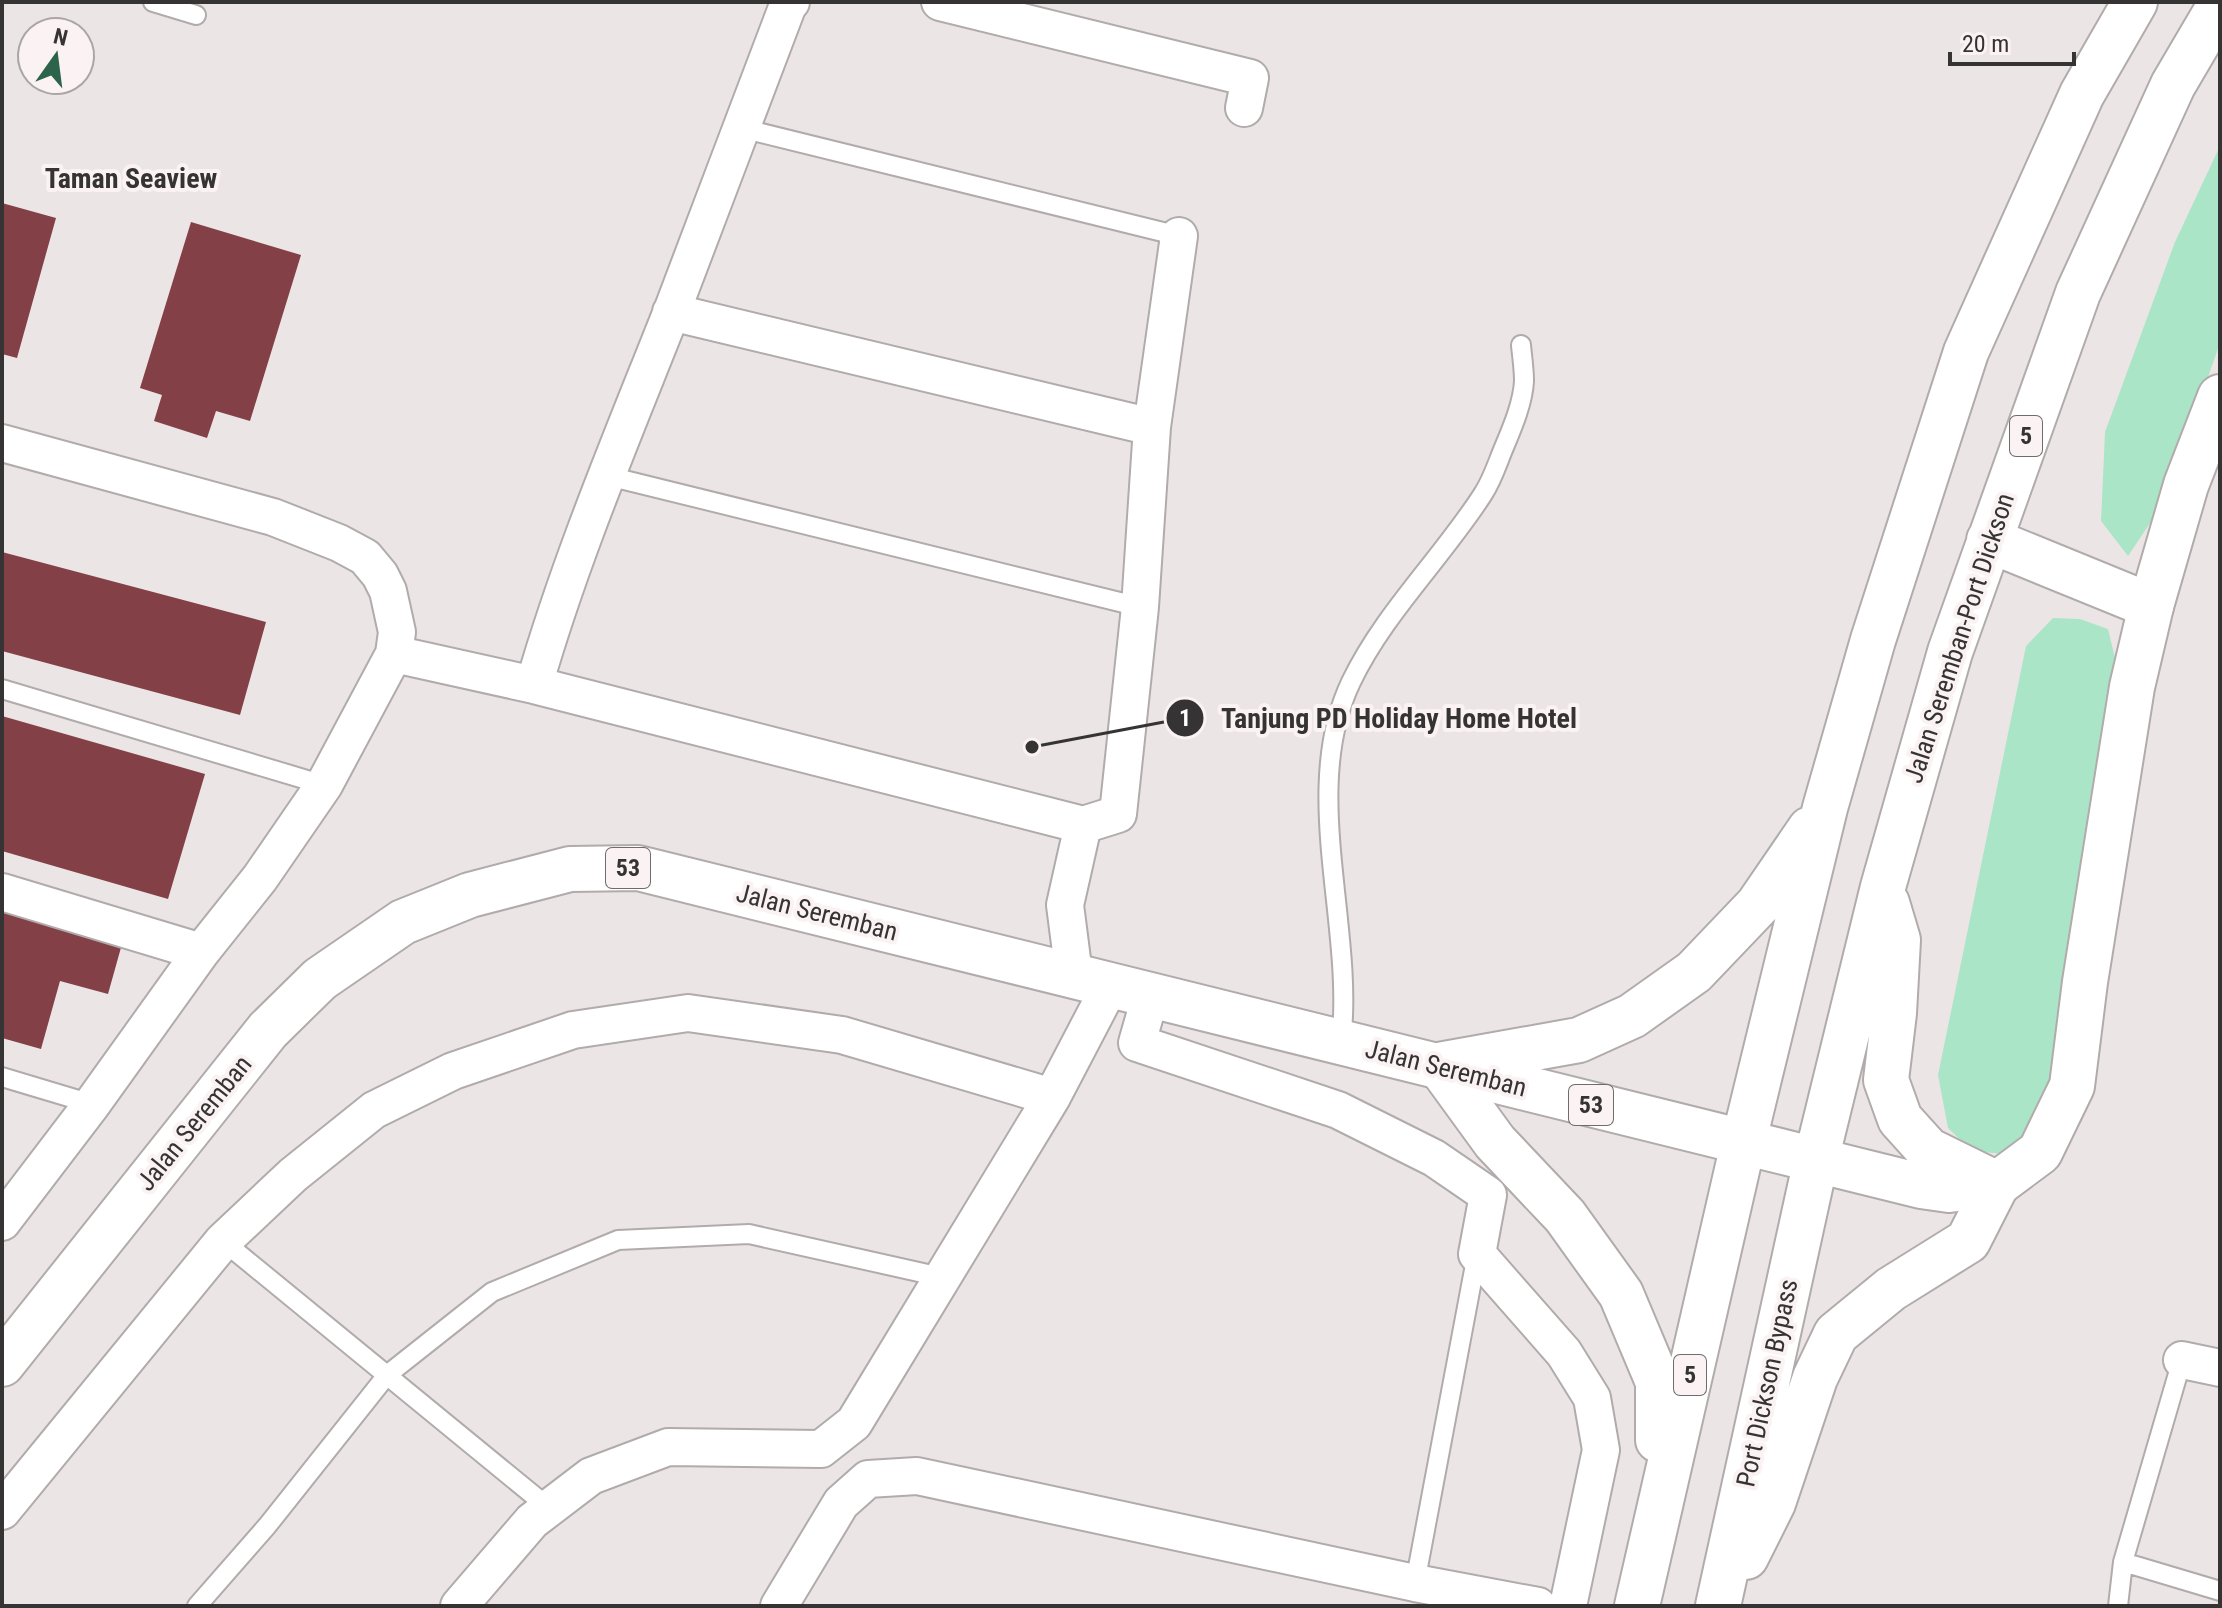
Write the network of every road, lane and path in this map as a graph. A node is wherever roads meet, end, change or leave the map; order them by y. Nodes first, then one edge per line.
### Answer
1 (153, 2) edge
2 (791, 2) edge
3 (940, 2) edge
4 (2135, 2) edge
5 (2220, 5) edge
6 (196, 15) dead end
7 (1244, 108) dead end
8 (741, 128) junction
9 (1179, 236) joint
10 (671, 312) junction
11 (1521, 345) dead end
12 (2220, 397) edge
13 (1152, 427) junction
14 (2, 443) edge
15 (604, 475) junction
16 (1989, 540) junction
17 (2151, 606) junction
18 (1140, 607) junction
19 (394, 654) junction
20 (534, 685) junction
21 (2, 689) edge
22 (324, 785) junction
23 (1825, 808) junction
24 (1083, 825) junction
25 (1883, 887) junction
26 (2, 892) edge
27 (201, 952) junction
28 (1112, 984) junction
29 (1341, 1042) junction
30 (1439, 1065) junction
31 (2, 1077) edge
32 (1052, 1097) junction
33 (92, 1104) junction
34 (1743, 1144) junction
35 (1816, 1160) junction
36 (1997, 1184) junction
37 (2, 1222) edge
38 (223, 1241) junction
39 (1477, 1254) junction
40 (941, 1277) junction
41 (2182, 1360) joint
42 (2, 1364) edge
43 (2220, 1368) edge
44 (387, 1375) junction
45 (1659, 1505) junction
46 (549, 1508) junction
47 (2, 1511) edge
48 (2123, 1562) junction
49 (1415, 1583) junction
50 (2220, 1591) edge
51 (197, 1606) edge
52 (459, 1606) edge
53 (779, 1606) edge
54 (1538, 1606) edge
55 (1568, 1606) edge
56 (1637, 1606) edge
57 (1720, 1606) edge
58 (2118, 1606) edge

1 - 6 lane
2 - 8 street
3 - 7 street
4 - 23 main road, 5
5 - 16 main road, Jalan Seremban-Port Dickson / 5
8 - 9 lane
8 - 10 street
9 - 13 street
10 - 13 street
10 - 15 street
11 - 29 lane
12 - 17 main road
13 - 18 street
14 - 19 street
15 - 18 lane
15 - 20 street
16 - 17 main road
16 - 25 main road, Jalan Seremban-Port Dickson / 5
17 - 36 main road
18 - 24 street
19 - 20 street
19 - 22 street
20 - 24 street
21 - 22 lane
22 - 27 street
23 - 30 main road
23 - 34 main road, 5
24 - 28 street
25 - 35 main road, Jalan Seremban-Port Dickson / 5
25 - 36 main road
26 - 27 street
27 - 33 street
28 - 29 main road, Jalan Seremban / 53
28 - 32 street
28 - 39 street
28 - 42 main road, Jalan Seremban / 53
29 - 30 main road, Jalan Seremban / 53
30 - 34 main road, Jalan Seremban / 53
30 - 45 main road
31 - 33 lane
32 - 38 street
32 - 40 street
33 - 37 street
34 - 35 main road, Jalan Seremban / 53
34 - 45 main road, 5
35 - 36 main road, Jalan Seremban
35 - 57 main road, Port Dickson Bypass / 5
36 - 57 main road
38 - 44 lane
38 - 47 street
39 - 49 lane
39 - 55 street
40 - 44 lane
40 - 46 street
41 - 43 street
41 - 48 lane
44 - 46 lane
44 - 51 lane
45 - 56 main road, 5
46 - 52 street
48 - 50 lane
48 - 58 lane
49 - 53 street
49 - 54 street

